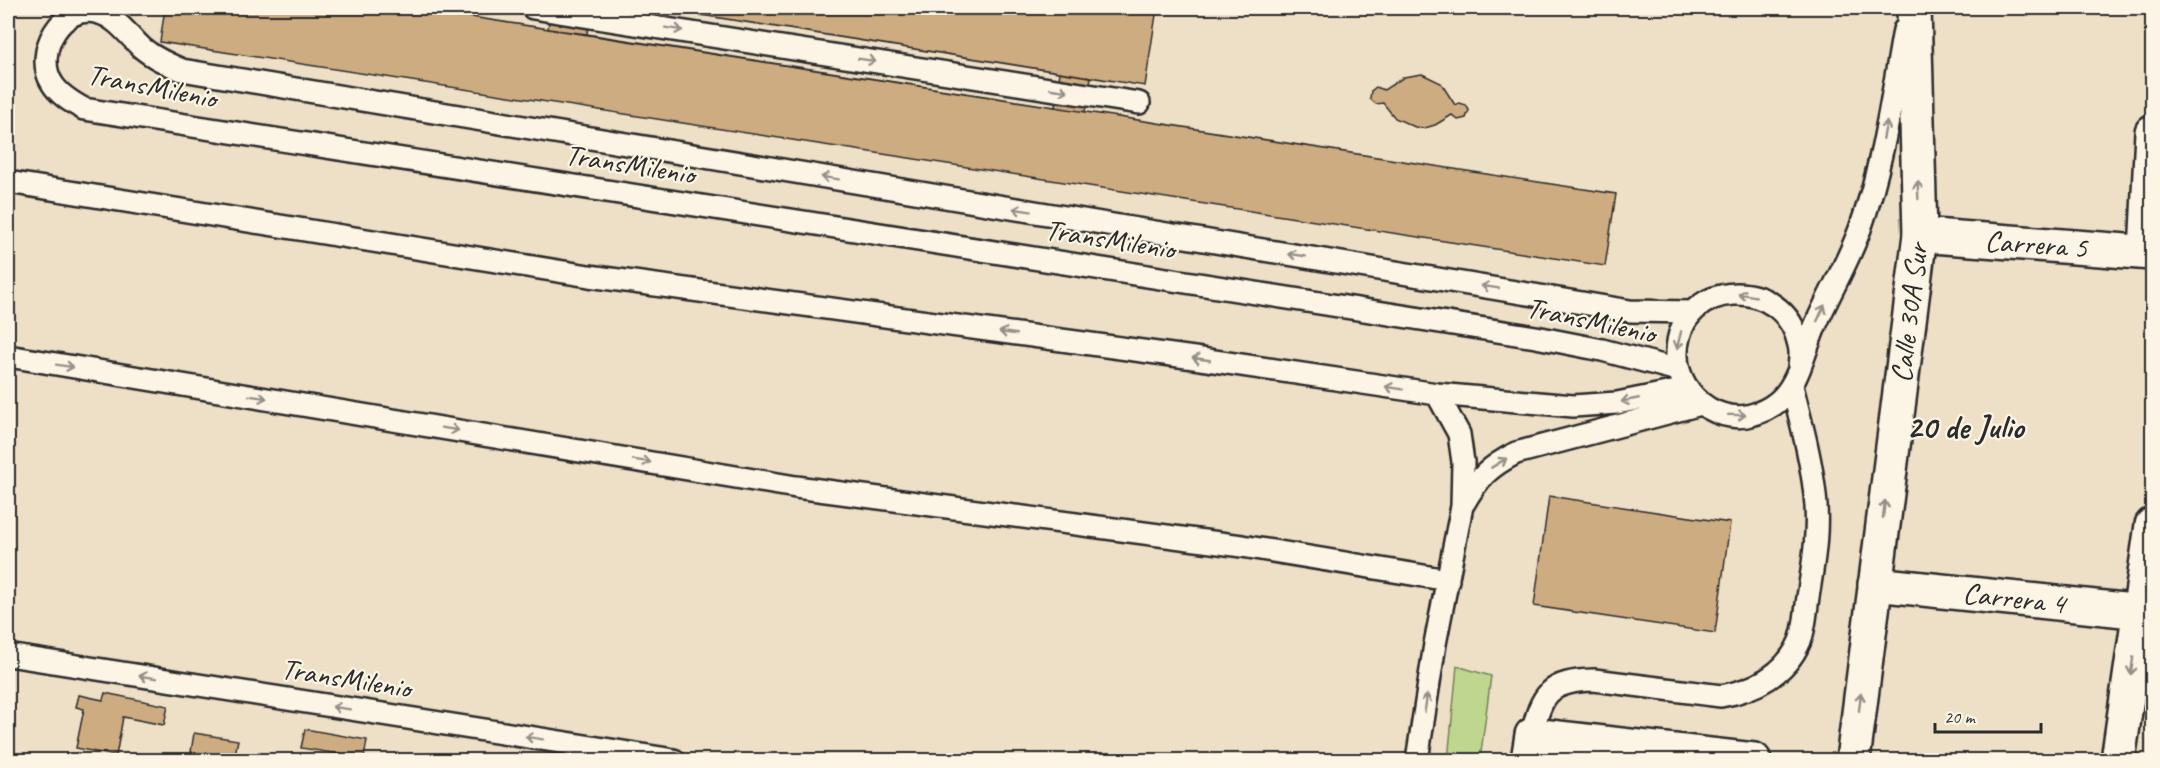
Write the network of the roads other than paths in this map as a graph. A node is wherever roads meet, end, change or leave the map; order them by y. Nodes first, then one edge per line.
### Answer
1 (533, 8) edge
2 (1907, 8) edge
3 (1914, 8) edge
4 (1139, 103) dead end
5 (2152, 132) edge
6 (8, 182) edge
7 (1920, 235) junction
8 (2149, 252) edge
9 (1693, 312) junction
10 (8, 356) edge
11 (1796, 377) junction
12 (1689, 388) junction
13 (1437, 394) junction
14 (1462, 506) junction
15 (2152, 525) edge
16 (1448, 580) junction
17 (1875, 584) junction
18 (2146, 612) edge
19 (8, 655) edge
20 (1530, 748) edge
21 (674, 760) edge
22 (1417, 760) edge
23 (1754, 760) edge
24 (1852, 760) edge
25 (2118, 760) edge

1 -> 4 lane
11 -> 2 lane, TransMilenio
7 -> 3 street, Calle 30A Sur
5 - 8 street
13 -> 6 lane, TransMilenio
7 - 8 street, Carrera 5
17 -> 7 street, Calle 30A Sur
11 -> 9 lane, TransMilenio
9 -> 12 lane, TransMilenio
9 -> 12 lane, TransMilenio
10 -> 16 lane
12 -> 11 lane, TransMilenio
11 - 20 lane, TransMilenio
12 -> 13 lane, TransMilenio
14 -> 12 lane
13 - 14 lane
14 - 16 lane
15 - 18 street
22 -> 16 lane
17 - 18 street, Carrera 4
24 -> 17 street, Calle 30A Sur
18 -> 25 street
21 -> 19 lane, TransMilenio
20 - 23 street

